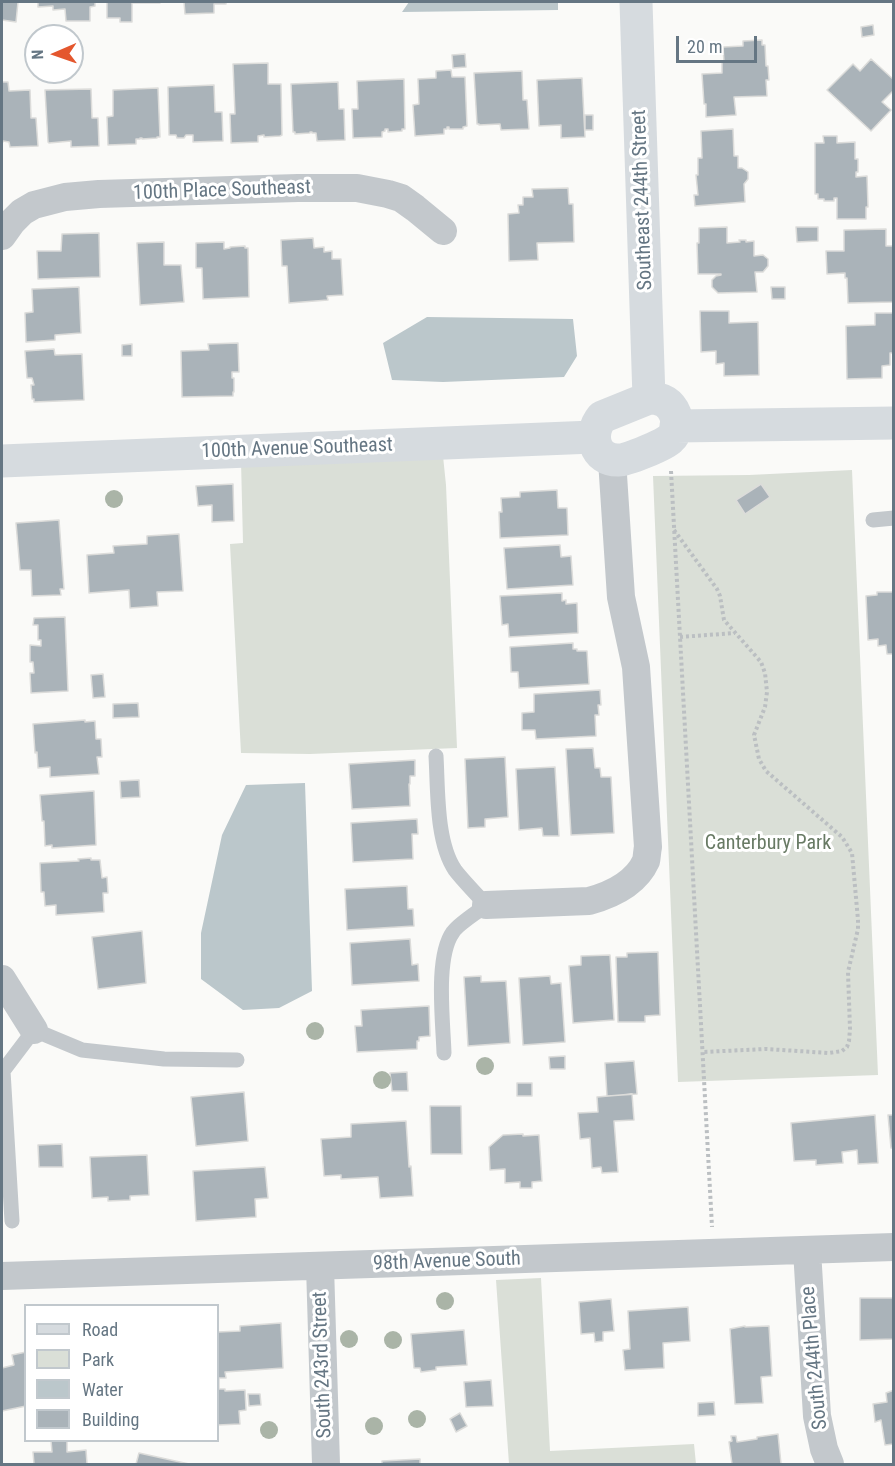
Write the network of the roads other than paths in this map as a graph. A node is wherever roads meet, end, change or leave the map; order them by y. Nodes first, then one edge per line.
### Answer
1 (636, 2) edge
2 (5, 223) edge
3 (443, 231) dead end
4 (649, 398) junction
5 (894, 423) edge
6 (673, 433) junction
7 (603, 448) junction
8 (2, 462) edge
9 (894, 518) edge
10 (873, 520) dead end
11 (436, 756) dead end
12 (486, 905) junction
13 (2, 979) edge
14 (34, 1030) junction
15 (444, 1053) dead end
16 (237, 1060) dead end
17 (12, 1221) dead end
18 (894, 1247) edge
19 (807, 1250) junction
20 (321, 1266) junction
21 (2, 1276) edge
22 (326, 1464) edge
23 (830, 1464) edge

1 - 4 street, Southeast 244th Street
2 - 3 street, 100th Place Southeast
4 - 6 street
4 - 7 street
5 - 6 street
6 - 7 street, 100th Avenue Southeast
7 - 8 street, 100th Avenue Southeast
7 - 12 street
9 - 10 lane
11 - 12 lane
12 - 15 lane
13 - 14 street
14 - 16 lane
14 - 17 lane
18 - 19 street, 98th Avenue South
19 - 20 street, 98th Avenue South
19 - 23 street, South 244th Place
20 - 21 street, 98th Avenue South
20 - 22 street, South 243rd Street

